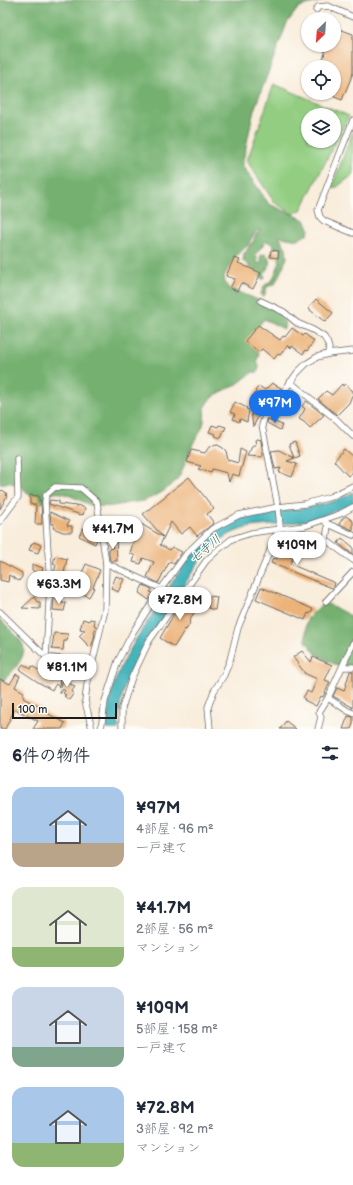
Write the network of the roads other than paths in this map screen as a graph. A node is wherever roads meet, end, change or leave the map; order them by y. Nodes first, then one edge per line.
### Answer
1 (316, 10) dead end
2 (353, 17) edge
3 (353, 120) edge
4 (353, 233) edge
5 (261, 301) dead end
6 (353, 351) edge
7 (328, 354) junction
8 (290, 382) junction
9 (353, 436) edge
10 (17, 458) dead end
11 (353, 486) edge
12 (353, 507) edge
13 (278, 509) junction
14 (0, 521) edge
15 (323, 521) junction
16 (328, 525) junction
17 (279, 528) junction
18 (353, 535) edge
19 (353, 560) edge
20 (106, 563) junction
21 (353, 572) edge
22 (164, 590) junction
23 (178, 599) junction
24 (326, 601) dead end
25 (0, 612) edge
26 (353, 643) edge
27 (46, 657) junction
28 (343, 667) junction
29 (353, 667) edge
30 (89, 675) junction
31 (328, 698) junction
32 (353, 713) edge
33 (92, 729) edge
34 (101, 729) edge
35 (122, 729) edge
36 (210, 729) edge
37 (318, 729) edge

1 - 2 street
3 - 4 street
5 - 7 street
6 - 7 street
7 - 8 street
8 - 9 street
8 - 13 street
10 - 14 street
11 - 13 street
12 - 15 street
13 - 17 street
13 - 22 street
15 - 16 street
15 - 17 street
16 - 18 street
16 - 19 street
17 - 23 street
17 - 36 street
20 - 22 street
20 - 27 street
20 - 30 street
21 - 24 street
22 - 23 street
22 - 34 street
23 - 35 street
25 - 27 street
26 - 28 street
27 - 30 street
28 - 29 street
28 - 31 street
30 - 33 street
31 - 32 street
31 - 37 street

